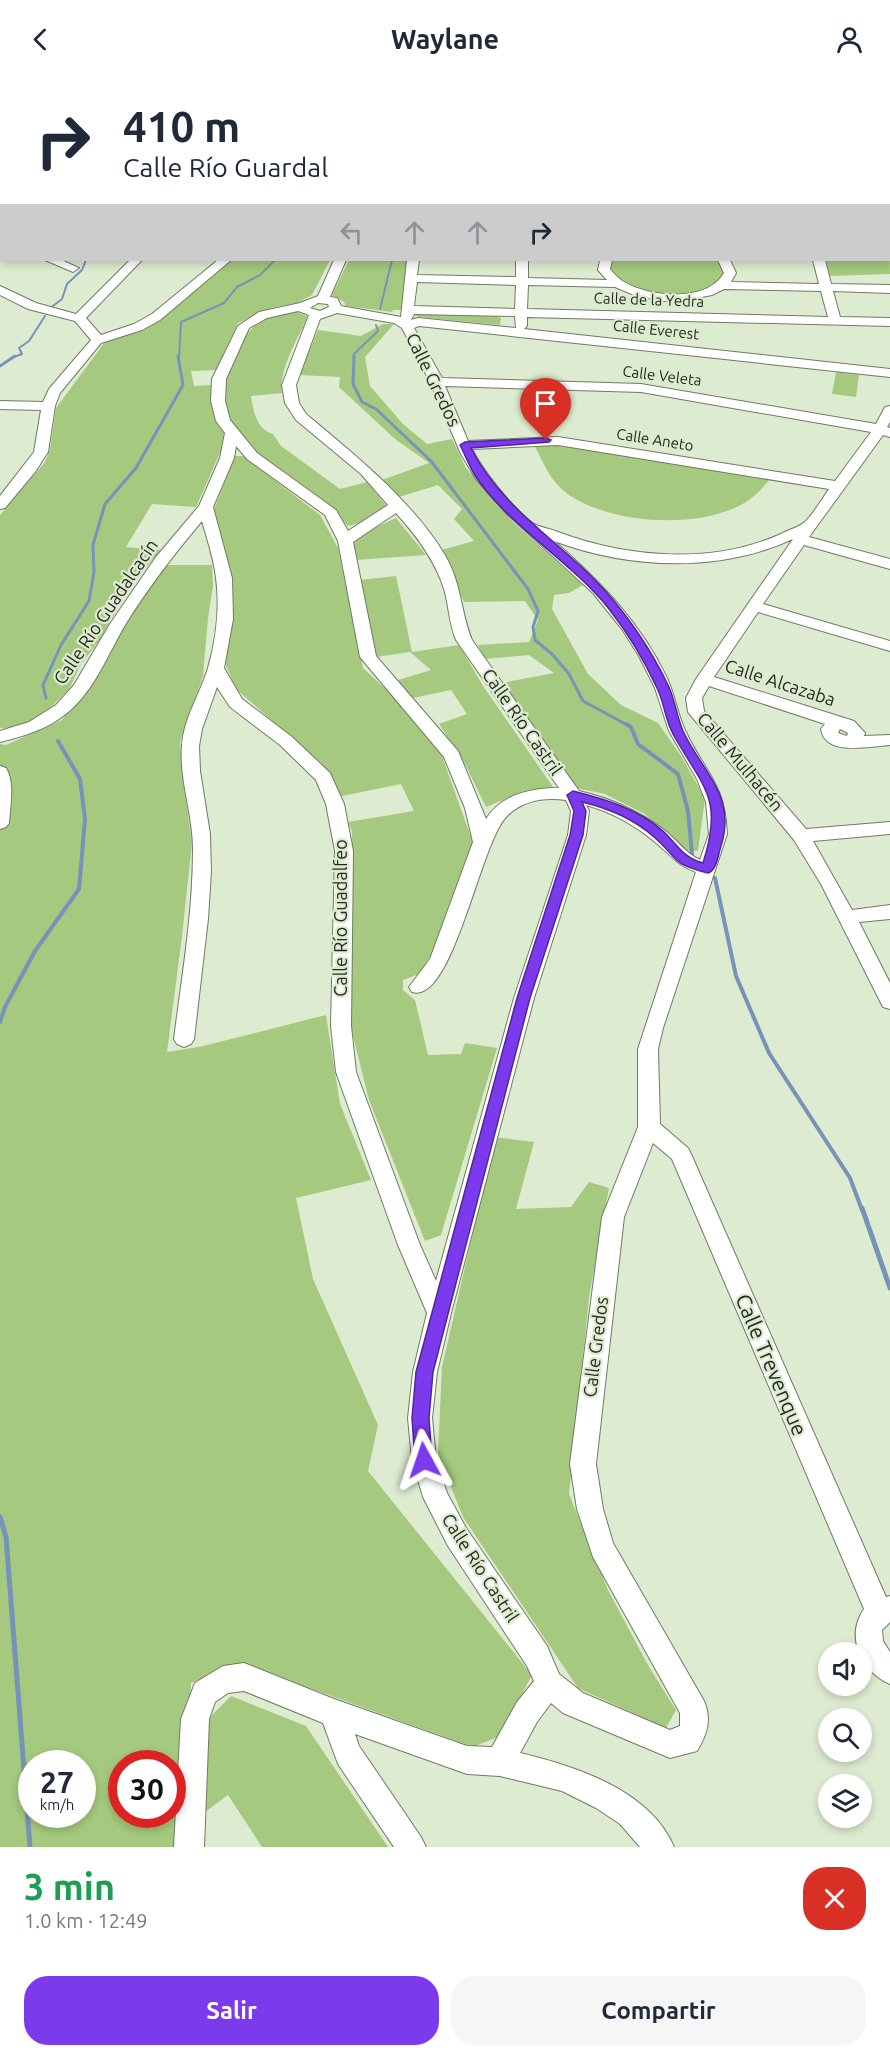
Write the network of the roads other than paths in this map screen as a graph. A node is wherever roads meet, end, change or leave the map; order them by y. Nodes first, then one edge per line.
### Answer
1 (54, 261) edge
2 (135, 261) edge
3 (224, 261) edge
4 (339, 261) edge
5 (413, 261) edge
6 (522, 261) edge
7 (606, 261) edge
8 (725, 261) edge
9 (819, 261) edge
10 (73, 268) dead end
11 (411, 278) junction
12 (520, 281) junction
13 (615, 284) junction
14 (723, 285) junction
15 (827, 288) junction
16 (0, 290) edge
17 (890, 290) edge
18 (672, 298) junction
19 (314, 306) junction
20 (520, 313) junction
21 (673, 317) junction
22 (79, 318) junction
23 (408, 319) junction
24 (835, 321) junction
25 (890, 322) edge
26 (522, 332) junction
27 (97, 340) junction
28 (890, 373) edge
29 (437, 382) junction
30 (0, 405) edge
31 (48, 406) junction
32 (890, 410) edge
33 (885, 431) edge
34 (232, 433) junction
35 (465, 445) junction
36 (839, 486) junction
37 (0, 505) edge
38 (206, 507) junction
39 (403, 511) junction
40 (526, 525) junction
41 (810, 525) junction
42 (342, 535) junction
43 (213, 538) junction
44 (801, 538) junction
45 (180, 540) junction
46 (890, 564) edge
47 (754, 606) junction
48 (890, 646) edge
49 (216, 668) junction
50 (702, 683) junction
51 (663, 688) junction
52 (236, 703) junction
53 (198, 722) junction
54 (1, 739) edge
55 (890, 740) edge
56 (0, 772) edge
57 (573, 795) junction
58 (474, 808) junction
59 (499, 813) junction
60 (0, 823) edge
61 (890, 828) edge
62 (801, 836) junction
63 (482, 842) junction
64 (708, 869) junction
65 (890, 912) edge
66 (846, 917) junction
67 (419, 987) dead end
68 (890, 1002) edge
69 (184, 1039) dead end
70 (649, 1127) junction
71 (454, 1258) junction
72 (417, 1260) junction
73 (439, 1313) junction
74 (884, 1611) edge
75 (890, 1670) edge
76 (549, 1684) junction
77 (333, 1713) junction
78 (500, 1762) junction
79 (189, 1847) edge
80 (411, 1847) edge
81 (659, 1847) edge

1 - 10 street
2 - 22 street
3 - 27 street
4 - 19 street, Calle Río Castril
5 - 11 street
6 - 12 street
7 - 13 street
8 - 14 street
9 - 15 street
11 - 12 street
11 - 23 street
12 - 13 street
12 - 20 street
13 - 18 street
14 - 15 street
14 - 18 street
15 - 17 street
15 - 24 street
16 - 22 street
18 - 21 street
19 - 23 street, Calle Everest
19 - 34 street
19 - 39 street, Calle Río Castril
20 - 21 street, Calle de la Yedra
20 - 23 street, Calle de la Yedra
20 - 26 street
21 - 24 street, Calle de la Yedra
22 - 27 street
23 - 26 street, Calle Everest
23 - 29 street, Calle Gredos
24 - 25 street, Calle de la Yedra
26 - 28 street, Calle Everest
27 - 31 street
29 - 33 street, Calle Veleta
29 - 35 street, Calle Gredos
30 - 31 street
31 - 37 street
32 - 33 street
33 - 36 street
34 - 38 street, Calle Río Guadalcacín
34 - 42 street
35 - 36 street, Calle Aneto
35 - 40 street, Calle Gredos
36 - 41 street
38 - 43 street
38 - 45 street, Calle Río Guadalcacín
39 - 42 street
39 - 57 street, Calle Río Castril
40 - 41 street
40 - 51 street, Calle Gredos
41 - 44 street
42 - 58 street
43 - 45 street, Calle Río Guadalcacín
43 - 49 street
44 - 46 street
44 - 47 street
45 - 54 street, Calle Río Guadalcacín
47 - 48 street
47 - 50 street
49 - 52 street, Calle Río Guadalfeo
49 - 53 street
50 - 51 street
50 - 55 street, Calle Alcazaba
50 - 62 street, Calle Mulhacén
51 - 64 street, Calle Gredos
52 - 53 street
52 - 72 street, Calle Río Guadalfeo
53 - 69 street
56 - 60 street
57 - 59 street
57 - 64 street
57 - 71 street, Calle Río Castril
58 - 59 street
58 - 63 street
59 - 63 street
61 - 62 street
62 - 66 street, Calle Mulhacén
63 - 67 street
64 - 70 street, Calle Gredos
65 - 66 street
66 - 68 street, Calle Mulhacén
70 - 74 street, Calle Trevenque
70 - 76 street, Calle Gredos
71 - 72 street
71 - 73 street, Calle Río Castril
72 - 73 street, Calle Río Guadalfeo
73 - 76 street, Calle Río Castril
74 - 75 street, Calle Trevenque
76 - 78 street
77 - 78 street
77 - 79 street
77 - 80 street
78 - 81 street

